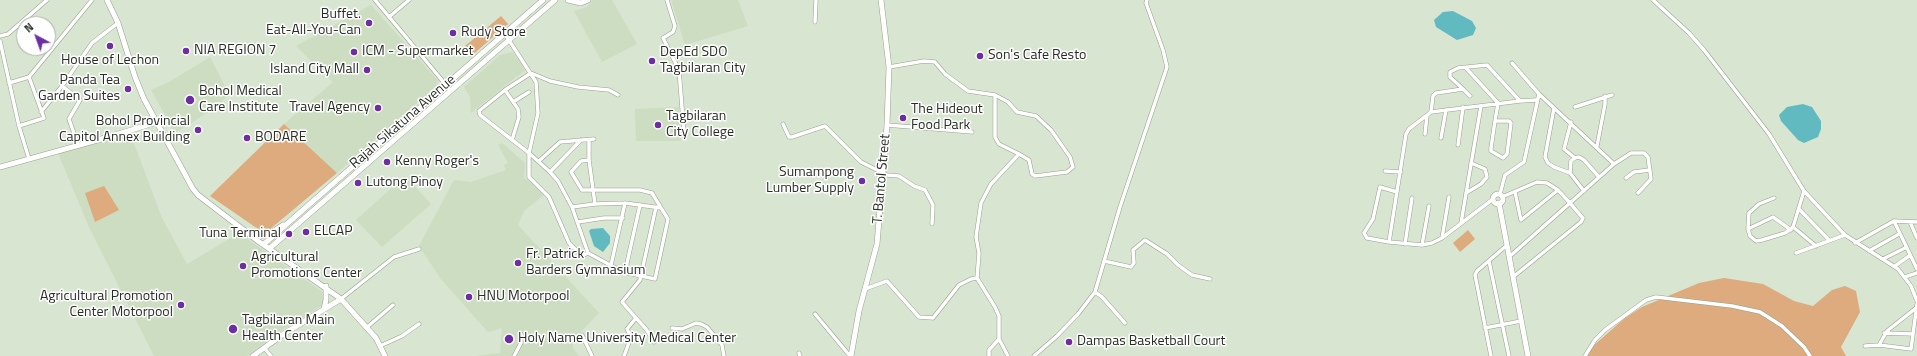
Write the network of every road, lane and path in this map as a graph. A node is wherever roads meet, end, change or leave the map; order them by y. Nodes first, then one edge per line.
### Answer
1 (47, 0) edge
2 (92, 0) edge
3 (107, 0) edge
4 (375, 0) edge
5 (409, 0) edge
6 (543, 0) edge
7 (555, 0) edge
8 (568, 0) edge
9 (588, 0) edge
10 (667, 0) edge
11 (816, 0) edge
12 (881, 0) edge
13 (1147, 0) edge
14 (1652, 0) edge
15 (389, 17) junction
16 (815, 22) dead end
17 (118, 23) junction
18 (505, 34) junction
19 (0, 36) edge
20 (510, 40) junction
21 (0, 41) edge
22 (1512, 63) dead end
23 (889, 66) junction
24 (1466, 68) junction
25 (531, 73) junction
26 (29, 77) junction
27 (454, 78) junction
28 (9, 83) junction
29 (458, 84) junction
30 (446, 85) junction
31 (62, 86) junction
32 (1463, 89) junction
33 (505, 90) junction
34 (451, 91) junction
35 (529, 92) dead end
36 (1539, 94) junction
37 (1612, 94) dead end
38 (618, 95) dead end
39 (995, 95) junction
40 (1470, 96) dead end
41 (1605, 96) junction
42 (1536, 100) junction
43 (1520, 101) junction
44 (513, 102) junction
45 (1498, 103) junction
46 (1481, 106) junction
47 (1575, 106) dead end
48 (1463, 107) junction
49 (1554, 108) junction
50 (1446, 110) junction
51 (41, 112) junction
52 (1431, 112) junction
53 (1427, 115) junction
54 (1495, 121) junction
55 (156, 122) junction
56 (1570, 122) junction
57 (783, 124) dead end
58 (887, 124) junction
59 (19, 126) junction
60 (972, 132) dead end
61 (684, 133) dead end
62 (1425, 134) dead end
63 (1441, 138) dead end
64 (594, 139) dead end
65 (512, 140) junction
66 (581, 140) junction
67 (589, 140) junction
68 (78, 145) junction
69 (1458, 145) dead end
70 (1597, 146) junction
71 (530, 153) junction
72 (1019, 154) junction
73 (1575, 158) junction
74 (29, 159) junction
75 (589, 160) junction
76 (539, 161) junction
77 (1471, 164) junction
78 (1614, 164) junction
79 (0, 167) edge
80 (1650, 170) junction
81 (1385, 171) dead end
82 (550, 172) junction
83 (1400, 172) junction
84 (882, 173) junction
85 (1570, 173) junction
86 (1599, 177) junction
87 (1626, 178) dead end
88 (338, 179) junction
89 (344, 184) junction
90 (593, 189) junction
91 (1558, 190) junction
92 (1584, 191) junction
93 (1804, 191) junction
94 (1397, 192) junction
95 (1515, 192) junction
96 (1466, 193) junction
97 (1638, 193) dead end
98 (1501, 196) junction
99 (1449, 197) dead end
100 (1412, 198) dead end
101 (1774, 198) dead end
102 (1493, 199) junction
103 (625, 203) junction
104 (1570, 203) junction
105 (595, 204) junction
106 (1499, 204) junction
107 (640, 205) junction
108 (1429, 206) dead end
109 (572, 207) junction
110 (656, 207) junction
111 (661, 208) junction
112 (1799, 209) junction
113 (622, 218) junction
114 (1894, 221) junction
115 (578, 222) junction
116 (1910, 222) junction
117 (1917, 222) edge
118 (932, 224) dead end
119 (1460, 224) junction
120 (286, 225) junction
121 (1792, 228) junction
122 (1748, 229) junction
123 (1899, 234) junction
124 (1845, 235) junction
125 (254, 237) junction
126 (1442, 238) junction
127 (1917, 238) edge
128 (1829, 240) junction
129 (1389, 242) junction
130 (1855, 243) junction
131 (264, 244) junction
132 (1405, 244) junction
133 (1422, 245) junction
134 (1506, 246) junction
135 (1816, 246) junction
136 (270, 248) junction
137 (1905, 248) junction
138 (419, 249) dead end
139 (1869, 251) junction
140 (588, 252) junction
141 (1796, 253) dead end
142 (1909, 256) junction
143 (1509, 257) junction
144 (1883, 259) junction
145 (1104, 261) junction
146 (1489, 261) junction
147 (612, 265) junction
148 (1895, 266) junction
149 (1917, 269) edge
150 (625, 272) junction
151 (1917, 273) edge
152 (640, 276) junction
153 (1513, 276) junction
154 (1905, 277) junction
155 (977, 278) junction
156 (1210, 279) dead end
157 (326, 286) junction
158 (865, 289) junction
159 (1915, 290) edge
160 (1095, 292) junction
161 (341, 299) junction
162 (393, 304) dead end
163 (1917, 305) edge
164 (324, 310) junction
165 (815, 314) dead end
166 (1916, 316) edge
167 (636, 318) junction
168 (1521, 321) junction
169 (1125, 323) dead end
170 (419, 324) dead end
171 (1503, 326) junction
172 (366, 328) junction
173 (672, 328) dead end
174 (1485, 328) junction
175 (1884, 333) junction
176 (521, 334) dead end
177 (1913, 334) junction
178 (582, 335) dead end
179 (999, 339) junction
180 (654, 342) dead end
181 (1879, 345) junction
182 (380, 346) junction
183 (1865, 346) dead end
184 (264, 348) junction
185 (253, 356) edge
186 (271, 356) edge
187 (385, 356) edge
188 (514, 356) edge
189 (592, 356) edge
190 (624, 356) edge
191 (724, 356) edge
192 (851, 356) edge
193 (988, 356) edge
194 (1008, 356) edge
195 (1034, 356) edge
196 (1491, 356) edge
197 (1509, 356) edge
198 (1528, 356) edge
199 (1585, 356) edge
200 (1810, 356) edge

1 - 19 street
2 - 26 street
3 - 17 main road
4 - 15 street
5 - 15 street
6 - 18 main road, Rajah Sikatuna Avenue
7 - 20 main road
8 - 9 main road
10 - 61 street
11 - 16 street
12 - 23 main road, T. Bantol Street
13 - 145 street
14 - 93 street
15 - 30 street
17 - 31 street
17 - 55 main road
18 - 20 street
18 - 27 main road, Rajah Sikatuna Avenue
20 - 25 street
20 - 29 main road
21 - 28 street
22 - 36 street
23 - 39 street
23 - 58 main road, T. Bantol Street
24 - 32 street
24 - 43 street
24 - 45 street
25 - 33 street
25 - 38 street
25 - 71 street
26 - 28 street
26 - 51 street
27 - 29 main road
27 - 30 main road, Rajah Sikatuna Avenue
28 - 59 street
29 - 34 main road
30 - 34 street
30 - 88 main road, Rajah Sikatuna Avenue
31 - 51 street
31 - 68 street
32 - 40 street
32 - 52 street
33 - 44 street
33 - 65 street
34 - 89 main road
35 - 44 street
36 - 42 street
36 - 49 street
37 - 41 street
39 - 72 street
39 - 72 street
41 - 47 street
41 - 70 street
42 - 43 street
42 - 98 street
43 - 45 street
44 - 65 street
45 - 46 street
45 - 54 street
46 - 48 street
46 - 77 street
48 - 50 street
48 - 69 street
49 - 56 street
49 - 85 street
50 - 52 street
50 - 63 street
51 - 59 street
52 - 53 street
53 - 62 street
53 - 83 street
54 - 54 street
55 - 68 main road
55 - 125 main road
56 - 70 street
56 - 73 street
57 - 84 street
58 - 60 street
58 - 84 main road, T. Bantol Street
59 - 74 street
64 - 67 street
65 - 71 street
66 - 67 street
66 - 76 street
66 - 82 street
67 - 75 street
68 - 74 main road
70 - 78 street
71 - 76 street
71 - 140 street
72 - 155 street
73 - 85 street
73 - 86 street
74 - 79 main road
75 - 90 street
75 - 90 street
76 - 82 street
77 - 96 street
77 - 96 street
78 - 80 street
78 - 86 street
80 - 87 street
80 - 97 street
81 - 83 street
82 - 109 street
83 - 94 street
84 - 118 street
84 - 158 main road, T. Bantol Street
85 - 92 street
86 - 92 street
88 - 89 main road
88 - 120 main road, Rajah Sikatuna Avenue
89 - 136 main road
90 - 105 street
90 - 111 street
91 - 95 street
91 - 95 street
91 - 104 street
92 - 104 street
93 - 112 street
93 - 124 street
94 - 129 street
94 - 129 street
95 - 98 street
96 - 119 street
98 - 102 main road
98 - 106 main road
99 - 126 street
100 - 132 street
101 - 122 street
102 - 106 main road
102 - 119 street
103 - 105 street
103 - 107 street
103 - 113 street
104 - 143 street
104 - 153 street
105 - 109 street
106 - 134 main road
107 - 110 street
107 - 150 street
108 - 133 street
109 - 115 street
110 - 111 street
110 - 152 street
111 - 152 street
112 - 121 street
112 - 128 street
113 - 115 street
113 - 147 street
114 - 116 street
114 - 123 street
114 - 130 street
115 - 140 street
116 - 117 street
116 - 127 street
119 - 126 street
120 - 125 main road
120 - 131 main road, Rajah Sikatuna Avenue
121 - 122 street
121 - 122 street
121 - 135 street
123 - 137 street
123 - 139 street
124 - 128 street
124 - 130 street
125 - 131 main road
126 - 133 street
128 - 135 street
129 - 132 street
130 - 139 street
131 - 136 main road
132 - 133 street
134 - 143 main road
134 - 146 street
135 - 141 street
136 - 157 main road
137 - 142 street
137 - 144 street
138 - 161 street
139 - 144 street
140 - 147 street
142 - 148 street
142 - 149 street
143 - 153 main road
144 - 148 street
145 - 156 street
145 - 160 street
146 - 171 street
146 - 174 street
147 - 150 street
148 - 154 street
150 - 152 street
151 - 154 street
152 - 167 street
153 - 168 main road
154 - 159 street
155 - 158 street
155 - 179 street
157 - 161 main road
157 - 164 main road
158 - 192 main road, T. Bantol Street
159 - 163 street
160 - 169 street
160 - 195 street
161 - 164 main road
161 - 172 main road
162 - 172 street
163 - 166 street
163 - 175 street
164 - 184 main road
165 - 192 street
166 - 177 street
167 - 180 street
167 - 190 street
168 - 171 street
168 - 198 main road
170 - 182 street
171 - 174 street
171 - 197 street
172 - 182 main road
173 - 191 street
174 - 196 street
175 - 177 street
175 - 181 street
176 - 188 street
177 - 181 street
178 - 189 street
179 - 193 street
179 - 194 street
181 - 183 street
182 - 187 main road
184 - 185 main road
184 - 186 street
199 - 200 street

